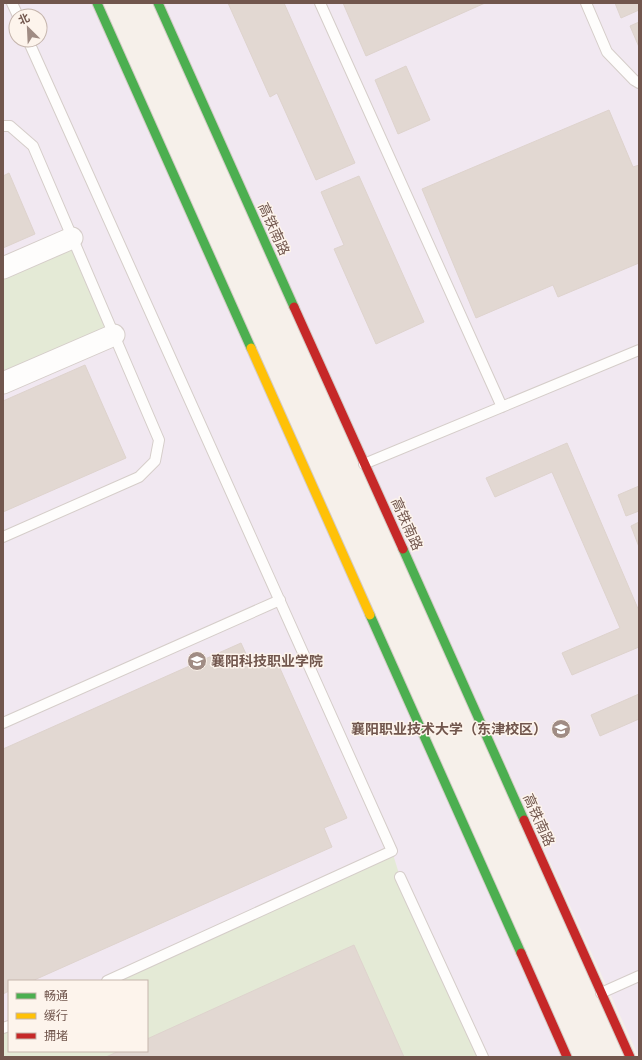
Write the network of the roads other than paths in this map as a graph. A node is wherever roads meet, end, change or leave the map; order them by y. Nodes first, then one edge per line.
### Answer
1 (98, 3) edge
2 (158, 3) edge
3 (320, 3) edge
4 (586, 3) edge
5 (32, 48) edge
6 (639, 84) edge
7 (3, 126) edge
8 (72, 238) junction
9 (3, 268) edge
10 (114, 335) junction
11 (639, 350) edge
12 (3, 383) edge
13 (502, 407) junction
14 (364, 464) junction
15 (3, 537) edge
16 (280, 600) junction
17 (3, 723) edge
18 (400, 877) dead end
19 (639, 976) edge
20 (109, 980) edge
21 (601, 993) junction
22 (483, 1057) edge
23 (567, 1057) edge
24 (630, 1057) edge

1 - 23 main road
2 - 14 main road, 高铁南路
3 - 13 lane
4 - 6 lane
5 - 16 lane
7 - 8 lane
8 - 9 street
8 - 10 lane
10 - 12 street
10 - 15 lane
11 - 13 lane
13 - 14 lane
14 - 21 main road, 高铁南路
16 - 17 lane
16 - 20 lane
18 - 22 lane
19 - 21 lane
21 - 24 main road, 高铁南路

